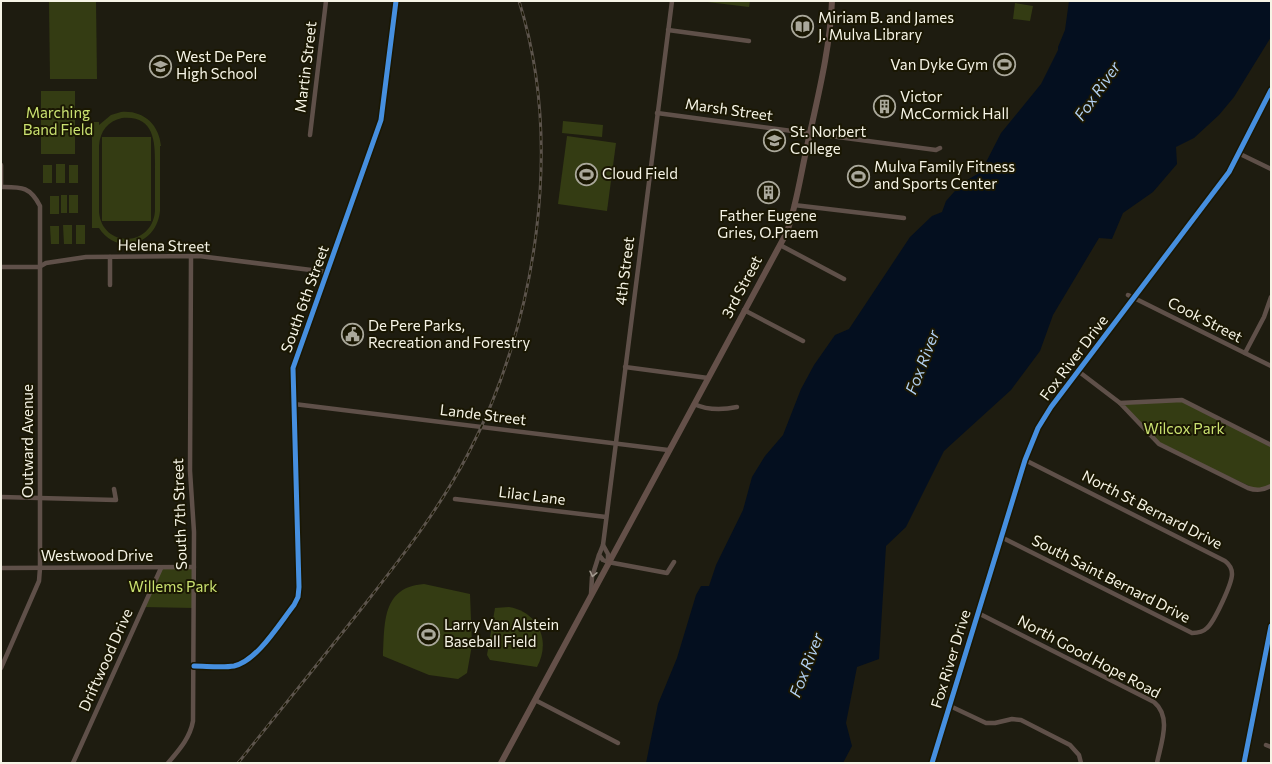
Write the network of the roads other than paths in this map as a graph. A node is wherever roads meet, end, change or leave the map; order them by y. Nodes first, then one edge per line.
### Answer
1 (326, 1) edge
2 (396, 1) edge
3 (672, 1) edge
4 (832, 1) edge
5 (668, 30) junction
6 (749, 41) dead end
7 (1271, 90) edge
8 (657, 113) junction
9 (810, 133) junction
10 (310, 136) dead end
11 (940, 148) dead end
12 (1238, 154) junction
13 (1, 165) edge
14 (1271, 169) edge
15 (1, 187) edge
16 (794, 205) junction
17 (904, 218) dead end
18 (780, 245) junction
19 (191, 256) junction
20 (110, 257) junction
21 (1, 267) edge
22 (40, 267) junction
23 (327, 272) junction
24 (844, 279) dead end
25 (110, 285) dead end
26 (1128, 294) dead end
27 (1271, 297) edge
28 (1134, 298) junction
29 (744, 310) junction
30 (803, 341) dead end
31 (1245, 353) junction
32 (1271, 366) edge
33 (625, 367) junction
34 (1078, 371) junction
35 (708, 378) junction
36 (1120, 403) junction
37 (294, 404) junction
38 (694, 404) junction
39 (736, 407) dead end
40 (615, 444) junction
41 (1271, 445) edge
42 (668, 450) junction
43 (1025, 460) junction
44 (1271, 486) edge
45 (114, 489) dead end
46 (1, 497) edge
47 (40, 497) junction
48 (455, 499) dead end
49 (606, 517) junction
50 (1001, 537) junction
51 (603, 545) junction
52 (599, 555) junction
53 (608, 562) junction
54 (674, 562) dead end
55 (1, 568) edge
56 (40, 568) junction
57 (161, 568) junction
58 (194, 568) junction
59 (591, 594) junction
60 (1222, 604) joint
61 (978, 613) junction
62 (194, 666) junction
63 (1, 668) edge
64 (535, 700) junction
65 (950, 706) junction
66 (618, 743) dead end
67 (1266, 745) dead end
68 (1271, 747) edge
69 (1158, 762) edge
70 (72, 763) edge
71 (168, 763) edge
72 (501, 763) edge
73 (932, 763) edge
74 (1082, 763) edge

1 - 10 street, Martin Street
2 - 23 street, South 6th Street
3 - 5 street, 4th Street
4 - 9 main road, 3rd Street
5 - 6 street
5 - 8 street, 4th Street
7 - 12 street, Fox River Drive
8 - 9 street, Marsh Street
8 - 33 street, 4th Street
9 - 11 street, Marsh Street
9 - 16 main road, 3rd Street
12 - 14 street
12 - 28 street, Fox River Drive
13 - 15 street
15 - 22 street, Outward Avenue
16 - 17 street
16 - 18 main road, 3rd Street
18 - 24 street
18 - 29 main road, 3rd Street
19 - 20 street, Helena Street
19 - 23 street, Helena Street
19 - 58 street, South 7th Street
20 - 22 street, Helena Street
20 - 25 street
21 - 22 street, Helena Street
22 - 47 street, Outward Avenue
23 - 37 street, South 6th Street
26 - 28 street, Cook Street
27 - 31 street
28 - 31 street, Cook Street
28 - 34 street, Fox River Drive
29 - 30 street
29 - 35 main road, 3rd Street
31 - 32 street, Cook Street
33 - 35 street
33 - 40 street, 4th Street
34 - 36 street
34 - 43 street, Fox River Drive
35 - 38 main road, 3rd Street
36 - 41 street
36 - 44 street
37 - 40 street, Lande Street
37 - 62 street, South 6th Street
38 - 39 street
38 - 42 main road, 3rd Street
40 - 42 street, Lande Street
40 - 49 street, 4th Street
42 - 53 main road, 3rd Street
43 - 50 street, Fox River Drive
43 - 60 street, North St Bernard Drive
45 - 47 street
46 - 47 street
47 - 56 street, Outward Avenue
48 - 49 street, Lilac Lane
49 - 51 street, 4th Street
50 - 60 street, South Saint Bernard Drive
50 - 61 street, Fox River Drive
51 - 52 street, 4th Street
51 - 53 street, 4th Street
52 - 53 street
52 -> 59 street, 4th Street
53 - 54 street
53 - 59 main road, 3rd Street
55 - 56 street, Westwood Drive
56 - 57 street, Westwood Drive
56 - 63 street, Outward Avenue
57 - 58 street, Westwood Drive
57 - 70 street, Driftwood Drive
58 - 62 street, South 7th Street
59 - 64 main road, 3rd Street
61 - 65 street, Fox River Drive
61 - 69 street, North Good Hope Road
62 - 71 street, South 7th Street
64 - 66 street
64 - 72 main road, 3rd Street
65 - 73 street, Fox River Drive
65 - 74 street
67 - 68 street

